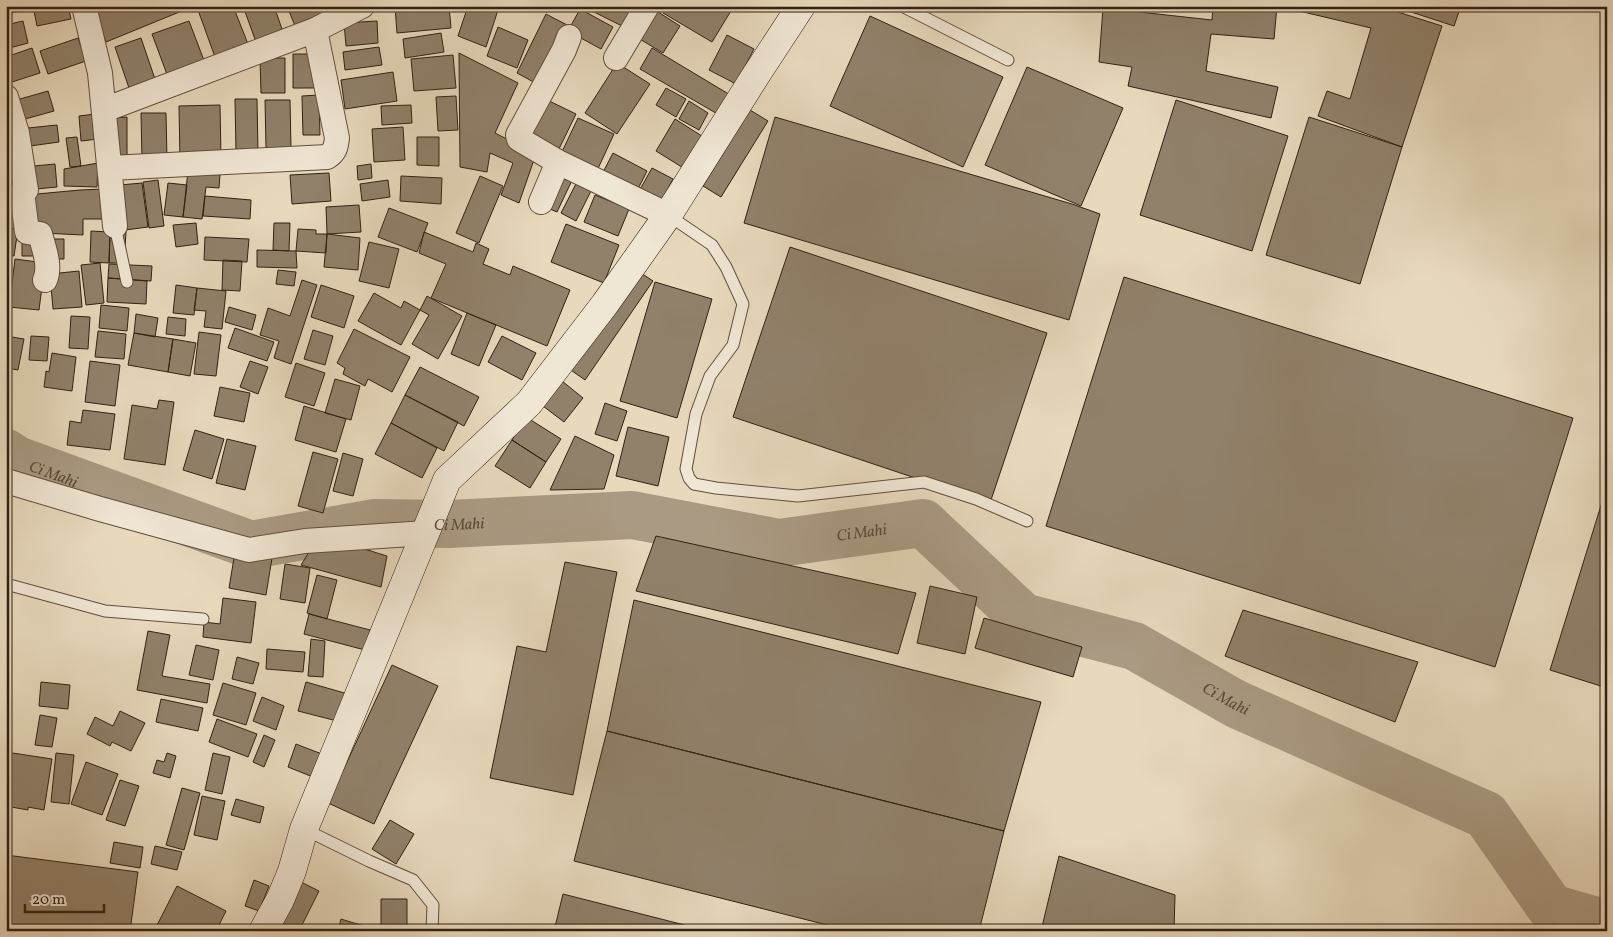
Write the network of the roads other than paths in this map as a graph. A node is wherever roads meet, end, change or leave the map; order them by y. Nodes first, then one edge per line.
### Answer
1 (84, 6) edge
2 (362, 6) edge
3 (647, 6) edge
4 (801, 6) edge
5 (902, 6) edge
6 (316, 30) junction
7 (569, 37) dead end
8 (616, 58) dead end
9 (1008, 60) dead end
10 (6, 97) edge
11 (104, 110) junction
12 (558, 162) junction
13 (110, 168) junction
14 (541, 202) dead end
15 (668, 214) junction
16 (115, 226) joint
17 (45, 280) dead end
18 (127, 282) dead end
19 (6, 481) edge
20 (1028, 521) dead end
21 (427, 530) junction
22 (6, 584) edge
23 (203, 619) dead end
24 (304, 829) junction
25 (263, 931) edge
26 (432, 931) edge

1 - 11 street
2 - 6 street
3 - 8 street
4 - 15 street
5 - 9 lane
6 - 11 street
6 - 13 street
7 - 12 street
10 - 17 street
11 - 13 street
12 - 14 street
12 - 15 street
13 - 16 street
15 - 20 lane
15 - 21 street
16 - 18 lane
19 - 21 street
21 - 24 street
22 - 23 lane
24 - 25 street
24 - 26 lane

